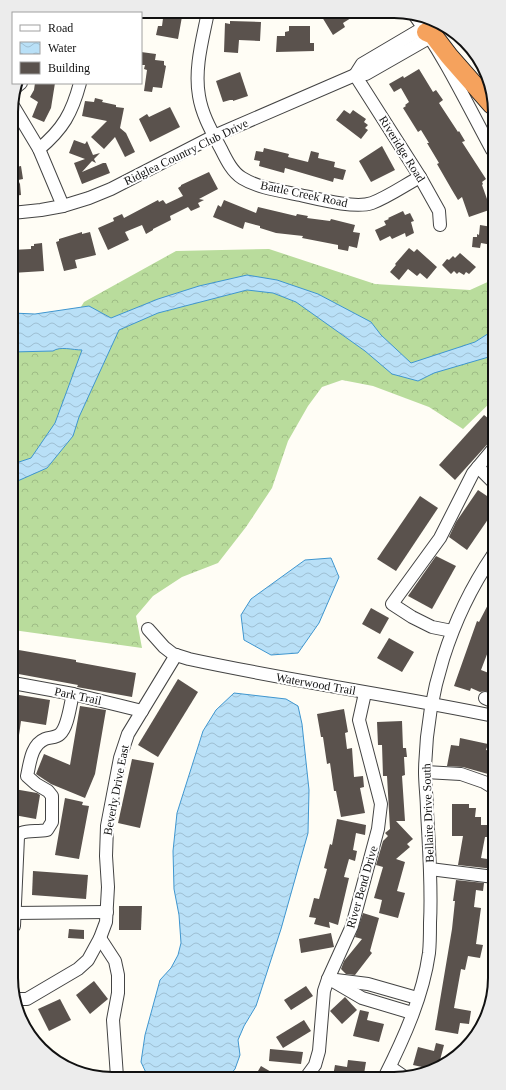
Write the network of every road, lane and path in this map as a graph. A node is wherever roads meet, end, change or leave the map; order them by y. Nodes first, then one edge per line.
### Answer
1 (207, 18) edge
2 (418, 21) edge
3 (426, 33) junction
4 (355, 75) junction
5 (80, 84) edge
6 (487, 99) edge
7 (18, 114) edge
8 (214, 136) junction
9 (488, 143) edge
10 (39, 149) junction
11 (420, 177) junction
12 (63, 206) junction
13 (18, 212) edge
14 (440, 226) dead end
15 (488, 455) edge
16 (478, 467) junction
17 (488, 477) edge
18 (488, 565) edge
19 (148, 629) dead end
20 (452, 631) junction
21 (176, 655) junction
22 (18, 684) edge
23 (365, 693) junction
24 (73, 694) junction
25 (433, 704) junction
26 (142, 711) junction
27 (488, 715) edge
28 (425, 772) junction
29 (488, 784) edge
30 (18, 837) edge
31 (430, 869) junction
32 (488, 876) edge
33 (107, 912) junction
34 (18, 913) edge
35 (100, 938) junction
36 (328, 979) junction
37 (417, 998) junction
38 (20, 999) edge
39 (412, 1013) junction
40 (387, 1071) edge
41 (116, 1072) edge
42 (311, 1072) edge

1 - 8 street, Battle Creek Road
2 - 3 street
3 - 4 street, Ridglea Country Club Drive
3 - 6 highway
3 - 9 street
4 - 8 street, Ridglea Country Club Drive
4 - 11 street, Riveridge Road
5 - 10 street
7 - 10 street
8 - 11 street, Battle Creek Road
8 - 12 street, Ridglea Country Club Drive
10 - 12 street
11 - 14 street, Riveridge Road
12 - 13 street, Ridglea Country Club Drive
15 - 16 street
16 - 17 street
16 - 20 street
18 - 20 street, Bellaire Drive South
19 - 21 street, Waterwood Trail
20 - 25 street, Bellaire Drive South
21 - 23 street, Waterwood Trail
21 - 26 street, Beverly Drive East
22 - 24 street, Park Trail
23 - 25 street, Waterwood Trail
23 - 36 street, River Bend Drive
24 - 26 street, Park Trail
24 - 30 street
25 - 27 street, Waterwood Trail
25 - 28 street, Bellaire Drive South
26 - 33 street, Beverly Drive East
28 - 29 street
28 - 31 street, Bellaire Drive South
31 - 32 street
31 - 37 street, Bellaire Drive South
33 - 34 street
33 - 35 street, Beverly Drive East
35 - 38 street, Beverly Drive East
35 - 41 street
36 - 37 street
36 - 39 street
36 - 42 street, River Bend Drive
37 - 39 street, Bellaire Drive South
39 - 40 street, Bellaire Drive South

